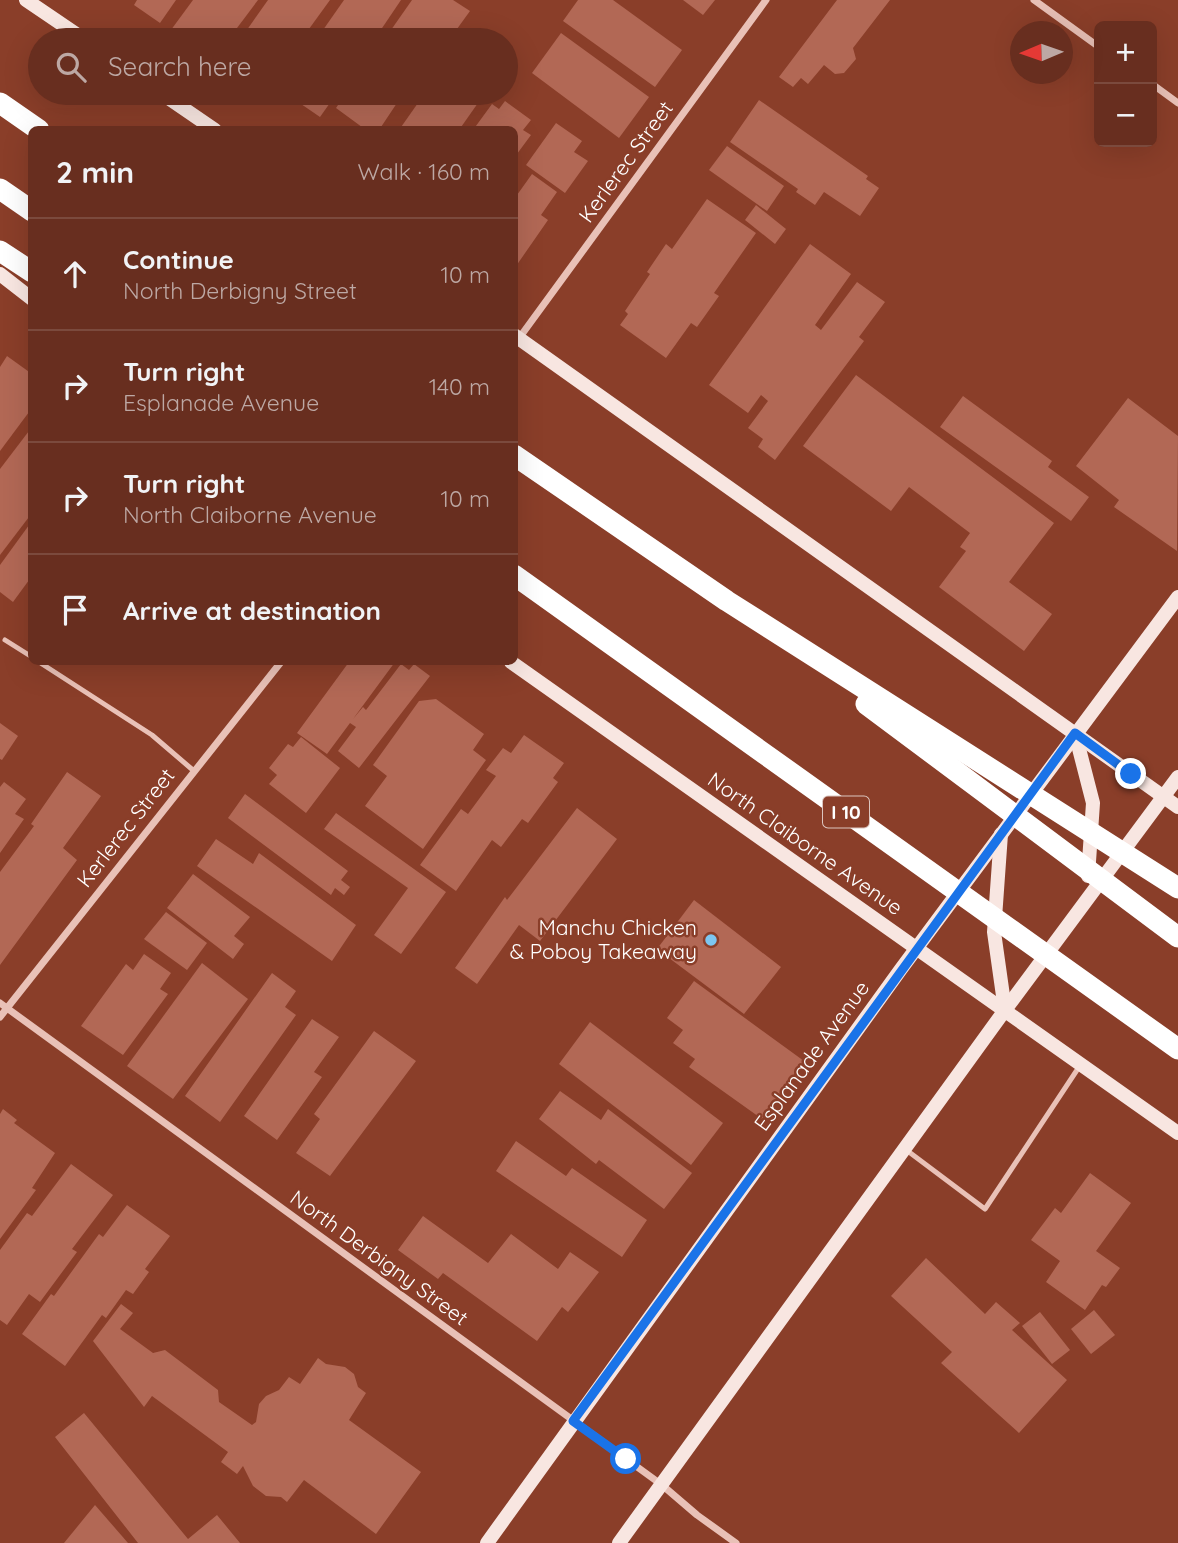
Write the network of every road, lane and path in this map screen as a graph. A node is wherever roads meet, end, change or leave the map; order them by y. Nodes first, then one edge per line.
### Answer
1 (26, 0) edge
2 (766, 0) edge
3 (1034, 0) edge
4 (67, 28) edge
5 (1094, 43) edge
6 (1157, 88) edge
7 (0, 103) edge
8 (1178, 103) edge
9 (179, 105) edge
10 (33, 126) edge
11 (209, 126) edge
12 (0, 189) edge
13 (28, 208) edge
14 (0, 251) edge
15 (28, 269) edge
16 (0, 274) edge
17 (28, 296) edge
18 (518, 336) edge
19 (518, 340) edge
20 (518, 458) edge
21 (518, 579) edge
22 (1178, 597) edge
23 (727, 601) junction
24 (5, 640) dead end
25 (28, 654) edge
26 (44, 665) edge
27 (279, 665) edge
28 (515, 665) edge
29 (1075, 733) junction
30 (194, 771) junction
31 (1178, 777) edge
32 (1163, 796) junction
33 (1178, 807) edge
34 (1001, 834) junction
35 (1178, 888) edge
36 (1086, 901) junction
37 (1178, 937) edge
38 (916, 948) junction
39 (3, 1005) edge
40 (1005, 1010) junction
41 (0, 1017) edge
42 (1178, 1049) edge
43 (1080, 1064) junction
44 (1178, 1133) edge
45 (905, 1149) junction
46 (573, 1421) junction
47 (662, 1485) junction
48 (487, 1543) edge
49 (619, 1543) edge
50 (736, 1543) edge

1 - 4 main road
2 - 18 street, Kerlerec Street
3 - 5 street
6 - 8 street
7 - 10 highway
9 - 11 main road
12 - 13 highway
14 - 15 highway
16 - 17 main road
19 - 29 main road
20 - 23 highway
21 - 42 highway, I 10
22 - 29 main road, Esplanade Avenue
23 - 35 highway
23 - 37 highway
24 - 25 lane
26 - 30 lane
27 - 30 street, Kerlerec Street
28 - 38 main road, North Claiborne Avenue
29 - 32 main road
29 - 34 main road, Esplanade Avenue
29 - 36 main road
30 - 39 street, Kerlerec Street
31 - 32 main road
32 - 33 main road
32 - 36 main road
34 - 38 main road, Esplanade Avenue
34 - 40 main road
36 - 40 main road
38 - 40 main road, North Claiborne Avenue
38 - 46 main road, Esplanade Avenue
39 - 41 street, Kerlerec Street
39 - 46 street, North Derbigny Street
40 - 43 main road, North Claiborne Avenue
40 - 45 main road
43 - 44 main road, North Claiborne Avenue
43 - 45 lane
45 - 47 main road
46 - 47 street, North Derbigny Street
46 - 48 main road, Esplanade Avenue
47 - 49 main road
47 - 50 street, North Derbigny Street

